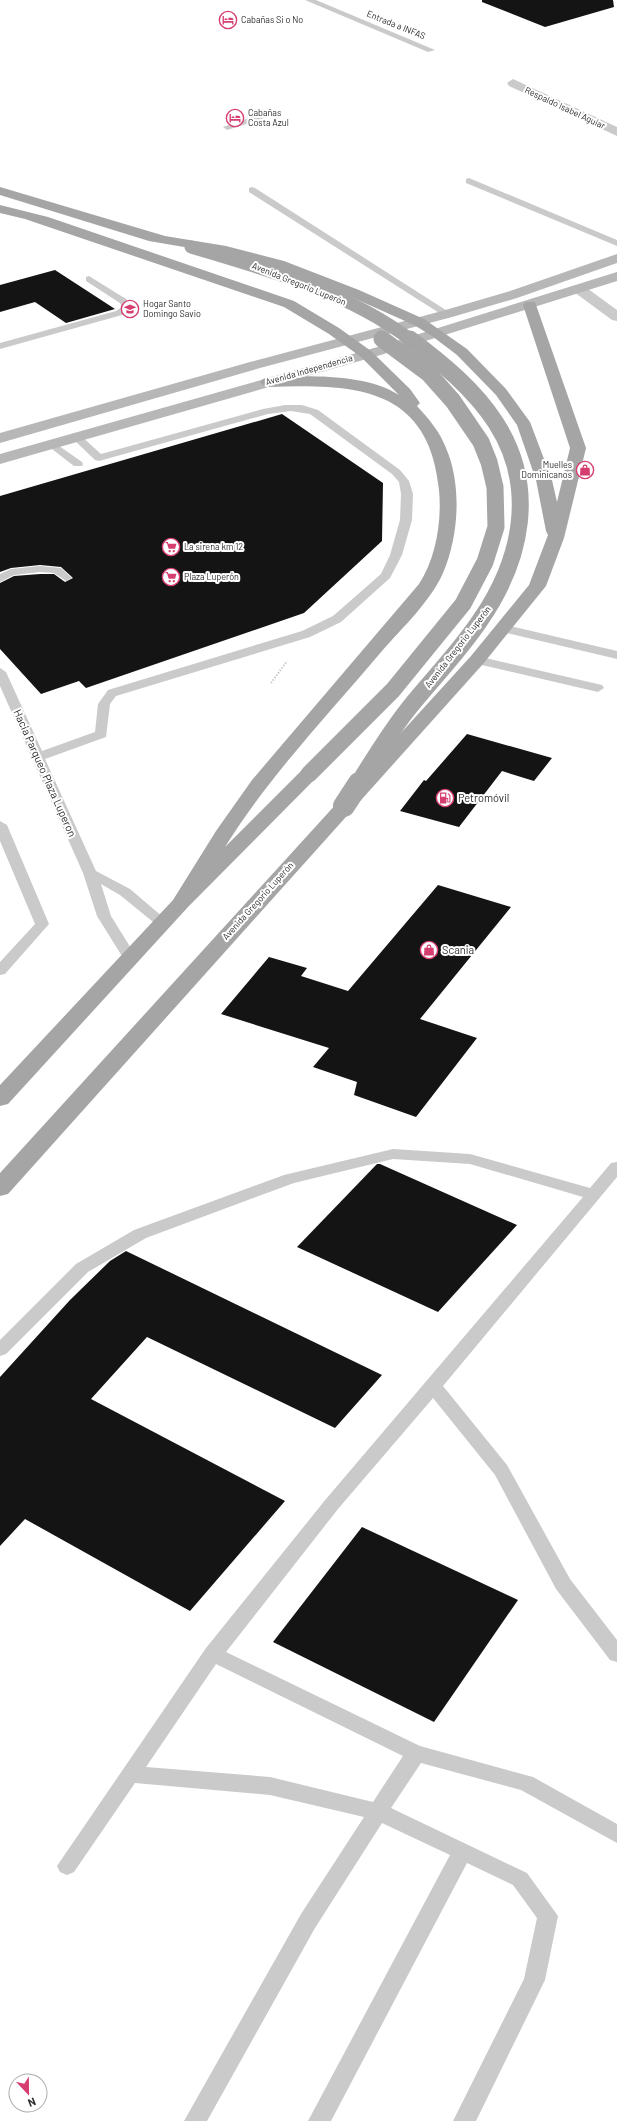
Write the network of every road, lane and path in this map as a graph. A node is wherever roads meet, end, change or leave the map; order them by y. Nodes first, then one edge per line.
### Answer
1 (309, 0) edge
2 (431, 50) dead end
3 (513, 83) dead end
4 (266, 115) dead end
5 (226, 127) dead end
6 (617, 132) edge
7 (469, 181) dead end
8 (252, 190) dead end
9 (0, 191) edge
10 (0, 209) edge
11 (30, 217) junction
12 (154, 238) junction
13 (617, 243) edge
14 (617, 258) edge
15 (617, 276) edge
16 (89, 279) dead end
17 (579, 289) junction
18 (530, 305) junction
19 (446, 314) junction
20 (617, 317) edge
21 (419, 322) junction
22 (437, 333) junction
23 (348, 341) junction
24 (0, 346) edge
25 (366, 354) junction
26 (268, 382) junction
27 (424, 421) junction
28 (76, 437) junction
29 (0, 438) edge
30 (52, 444) junction
31 (0, 459) edge
32 (78, 464) dead end
33 (556, 538) junction
34 (66, 578) dead end
35 (0, 579) edge
36 (502, 628) junction
37 (617, 655) edge
38 (477, 660) junction
39 (0, 672) edge
40 (598, 688) dead end
41 (38, 757) junction
42 (344, 806) junction
43 (0, 825) edge
44 (90, 873) junction
45 (181, 903) junction
46 (163, 923) junction
47 (130, 958) junction
48 (0, 971) edge
49 (0, 1099) edge
50 (617, 1167) edge
51 (0, 1188) edge
52 (594, 1195) junction
53 (0, 1350) edge
54 (433, 1386) junction
55 (213, 1654) junction
56 (617, 1654) edge
57 (416, 1754) junction
58 (130, 1774) junction
59 (379, 1812) junction
60 (617, 1834) edge
61 (462, 1852) junction
62 (67, 1866) dead end
63 (195, 2121) edge
64 (319, 2121) edge
65 (464, 2121) edge

1 - 2 lane, Entrada a INFAS
3 - 6 street, Respaldo Isabel Aguiar
4 - 5 lane
7 - 13 lane
8 - 19 lane
9 - 12 main road, Avenida Gregorio Luperón
10 - 11 main road, Avenida Gregorio Luperón
11 - 23 main road
11 - 45 main road, Avenida Gregorio Luperón, bridge
12 - 21 main road
12 - 42 main road, Avenida Gregorio Luperón, bridge
14 - 19 main road, Avenida Independencia
15 - 17 main road, Avenida Independencia
16 - 24 lane
17 - 18 main road, Avenida Independencia
17 - 20 street
18 - 22 main road, Avenida Independencia
18 - 33 main road
19 - 21 main road, Avenida Independencia
21 - 22 main road
21 - 23 main road, Avenida Independencia
22 - 25 main road, Avenida Independencia
22 - 33 main road
23 - 25 main road
23 - 29 main road, Avenida Independencia
25 - 26 main road, Avenida Independencia
25 - 27 main road
26 - 27 main road
26 - 28 main road, Avenida Independencia
27 - 45 main road
28 - 30 main road, Avenida Independencia
28 - 41 lane
30 - 31 main road, Avenida Independencia
30 - 32 lane
33 - 36 main road
34 - 35 lane
36 - 37 lane
36 - 38 main road
38 - 40 lane
38 - 42 main road
39 - 41 lane, Hacia Parqueo Plaza Luperon
41 - 44 lane, Hacia Parqueo Plaza Luperon
42 - 51 main road, Avenida Gregorio Luperón
43 - 48 lane
44 - 46 lane
44 - 47 lane, Hacia Parqueo Plaza Luperon
45 - 46 main road, Avenida Gregorio Luperón
46 - 47 main road, Avenida Gregorio Luperón
47 - 49 main road, Avenida Gregorio Luperón
50 - 52 lane
52 - 53 lane
52 - 54 lane
54 - 55 lane
54 - 56 lane
55 - 57 lane
55 - 58 lane
57 - 59 lane
57 - 60 lane
58 - 59 lane
58 - 62 lane
59 - 61 lane
59 - 63 lane
61 - 64 lane
61 - 65 lane

